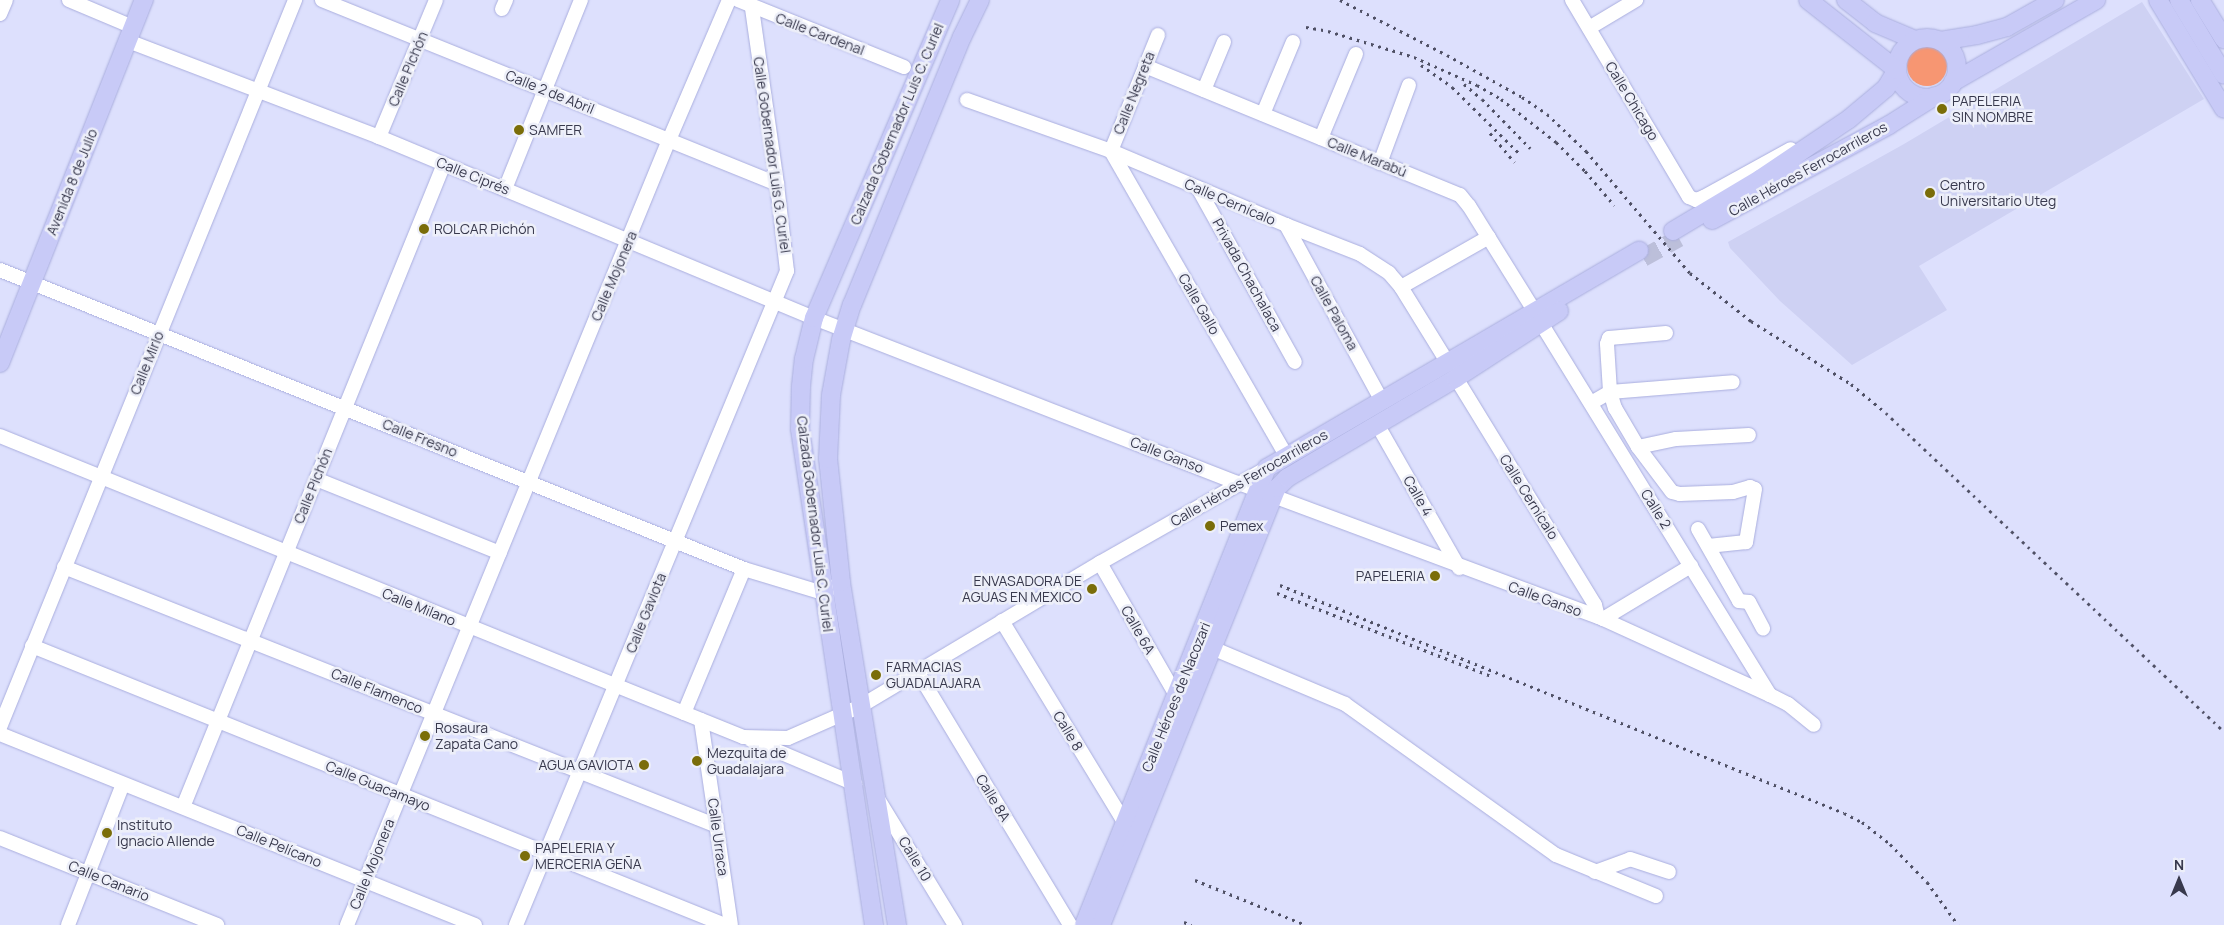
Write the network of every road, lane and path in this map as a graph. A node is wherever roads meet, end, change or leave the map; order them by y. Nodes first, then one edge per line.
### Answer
1 (6, 0) edge
2 (70, 0) edge
3 (144, 0) edge
4 (295, 0) edge
5 (322, 0) edge
6 (436, 0) edge
7 (581, 0) edge
8 (729, 0) edge
9 (738, 0) edge
10 (950, 0) edge
11 (980, 0) edge
12 (1572, 0) edge
13 (1636, 0) edge
14 (1808, 0) edge
15 (1846, 0) edge
16 (2055, 0) edge
17 (2096, 0) edge
18 (2158, 0) edge
19 (2179, 0) edge
20 (2200, 0) edge
21 (752, 8) junction
22 (0, 14) edge
23 (1589, 28) junction
24 (131, 34) junction
25 (1158, 35) dead end
26 (420, 39) junction
27 (1915, 40) junction
28 (1940, 40) junction
29 (2224, 40) edge
30 (1224, 42) dead end
31 (1293, 42) dead end
32 (1356, 54) dead end
33 (1145, 66) junction
34 (904, 67) dead end
35 (1897, 70) junction
36 (2224, 75) edge
37 (1953, 82) junction
38 (1409, 85) dead end
39 (1886, 88) junction
40 (257, 89) junction
41 (545, 90) junction
42 (1204, 90) junction
43 (1935, 96) junction
44 (967, 100) dead end
45 (2224, 109) edge
46 (1263, 114) junction
47 (1892, 123) junction
48 (379, 137) junction
49 (1321, 138) junction
50 (1823, 138) junction
51 (669, 140) junction
52 (1111, 151) junction
53 (1380, 163) junction
54 (444, 164) junction
55 (777, 184) junction
56 (1198, 188) junction
57 (505, 189) junction
58 (1696, 200) joint
59 (1286, 225) junction
60 (1489, 238) junction
61 (629, 240) junction
62 (1641, 254) tunnel mouth
63 (0, 270) edge
64 (32, 283) junction
65 (1401, 287) junction
66 (774, 300) junction
67 (814, 318) junction
68 (1538, 318) junction
69 (844, 329) junction
70 (159, 333) junction
71 (1666, 333) dead end
72 (1295, 362) dead end
73 (0, 363) edge
74 (1452, 370) junction
75 (1733, 382) dead end
76 (1610, 392) junction
77 (1382, 401) junction
78 (1591, 403) junction
79 (345, 408) junction
80 (1377, 424) junction
81 (1749, 435) dead end
82 (0, 436) edge
83 (1638, 447) junction
84 (1287, 457) junction
85 (1267, 468) junction
86 (101, 476) junction
87 (316, 479) junction
88 (528, 481) junction
89 (1238, 483) junction
90 (1266, 493) junction
91 (1698, 529) dead end
92 (676, 540) junction
93 (1708, 546) junction
94 (286, 553) junction
95 (500, 553) junction
96 (1100, 563) junction
97 (1691, 566) junction
98 (64, 567) junction
99 (744, 568) junction
100 (1459, 568) junction
101 (841, 582) junction
102 (823, 593) junction
103 (1600, 618) junction
104 (1002, 621) junction
105 (470, 627) junction
106 (1763, 628) dead end
107 (250, 641) junction
108 (32, 646) junction
109 (1212, 648) junction
110 (917, 671) junction
111 (616, 686) junction
112 (1770, 694) junction
113 (1177, 697) junction
114 (860, 706) junction
115 (684, 713) junction
116 (434, 714) junction
117 (842, 715) junction
118 (701, 720) junction
119 (218, 721) junction
120 (1814, 725) dead end
121 (0, 727) edge
122 (0, 734) edge
123 (744, 736) junction
124 (580, 772) junction
125 (123, 784) junction
126 (854, 784) junction
127 (401, 794) junction
128 (875, 794) junction
129 (183, 807) junction
130 (1124, 824) junction
131 (717, 826) junction
132 (0, 838) edge
133 (1135, 839) junction
134 (546, 853) junction
135 (1595, 872) junction
136 (1669, 872) dead end
137 (89, 873) junction
138 (365, 881) junction
139 (1656, 896) dead end
140 (68, 925) edge
141 (217, 925) edge
142 (347, 925) edge
143 (476, 925) edge
144 (516, 925) edge
145 (724, 925) edge
146 (731, 925) edge
147 (874, 925) edge
148 (897, 925) edge
149 (955, 925) edge
150 (1070, 925) edge
151 (1084, 925) edge
152 (1101, 925) edge

1 - 22 street
2 - 24 street, Calle Ciprés
3 - 24 main road, Avenida 8 de Julio
4 - 40 street, Calle Mirlo
5 - 26 street, Calle 2 de Abril
6 - 26 street, Calle Pichón
7 - 41 street
8 - 51 street, Calle Mojonera
9 - 21 street, Calle Cardenal
10 - 67 main road, Calzada Gobernador Luis C. Curiel
11 - 69 main road, Calzada Gobernador Luis C. Curiel
12 - 23 street, Calle Chicago
13 - 23 street
14 - 35 main road
15 - 27 main road
16 - 28 main road
17 - 37 main road
18 - 45 main road
19 - 36 main road
20 - 29 main road
21 - 34 street, Calle Cardenal
21 - 55 street, Calle Gobernador Luis G. Curiel
23 - 58 street, Calle Chicago
24 - 40 street, Calle Ciprés
24 - 64 main road, Avenida 8 de Julio
25 - 33 street, Calle Negreta
26 - 41 street, Calle 2 de Abril
26 - 48 street, Calle Pichón
27 - 28 main road
27 - 35 main road
28 - 37 main road
30 - 42 street
31 - 46 street
32 - 49 street
33 - 42 street, Calle Marabú
33 - 52 street, Calle Negreta
35 - 39 main road, Calle Héroes Ferrocarrileros
35 - 43 main road
37 - 43 main road
38 - 53 street
39 - 47 main road
39 - 50 main road, Calle Héroes Ferrocarrileros
40 - 48 street, Calle Ciprés
40 - 70 street, Calle Mirlo
41 - 51 street, Calle 2 de Abril
41 - 57 street
42 - 46 street, Calle Marabú
43 - 47 main road, Calle Héroes Ferrocarrileros
44 - 52 street, Calle Cernícalo
46 - 49 street, Calle Marabú
47 - 50 main road, Calle Héroes Ferrocarrileros
48 - 54 street, Calle Ciprés
49 - 53 street, Calle Marabú
50 - 58 street, Calle Héroes Ferrocarrileros
51 - 55 street, Calle 2 de Abril
51 - 61 street, Calle Mojonera
52 - 56 street, Calle Cernícalo
52 - 84 street, Calle Gallo
53 - 60 street, Calle Marabú
54 - 57 street, Calle Ciprés
54 - 79 street, Calle Pichón
55 - 66 street, Calle Gobernador Luis G. Curiel
56 - 59 street, Calle Cernícalo
56 - 72 street, Privada Chachalaca
57 - 61 street, Calle Ciprés
59 - 65 street, Calle Cernícalo
59 - 77 street, Calle Paloma
60 - 65 street
60 - 68 street, Calle Marabú
61 - 66 street, Calle Ciprés
61 - 88 street, Calle Mojonera
62 - 68 main road, Calle Héroes Ferrocarrileros
63 - 64 street, Calle Fresno
64 - 70 street, Calle Fresno
64 - 73 main road, Avenida 8 de Julio
65 - 74 street, Calle Cernícalo
66 - 67 street, Calle Ciprés
66 - 92 street, Calle Gaviota
67 - 69 street, Calle Ganso
67 - 102 main road, Calzada Gobernador Luis C. Curiel
68 - 74 main road, Calle Héroes Ferrocarrileros
68 - 78 street, Calle 2
69 - 89 street, Calle Ganso
69 - 101 main road, Calzada Gobernador Luis C. Curiel
70 - 79 street, Calle Fresno
70 - 86 street, Calle Mirlo
71 - 76 street
74 - 77 main road, Calle Héroes Ferrocarrileros
74 - 80 main road, Calle Héroes Ferrocarrileros
74 - 103 street, Calle Cernícalo
75 - 76 street
76 - 78 street
76 - 83 street
77 - 84 main road, Calle Héroes Ferrocarrileros
78 - 97 street, Calle 2
79 - 87 street, Calle Pichón
79 - 88 street, Calle Fresno
80 - 90 main road, Calle Héroes Ferrocarrileros
80 - 100 street, Calle 4
81 - 83 street
82 - 86 street, Calle Milano
83 - 93 street
84 - 85 main road, Calle Héroes Ferrocarrileros
85 - 89 street, Calle Héroes Ferrocarrileros
85 - 90 main road, Calle Héroes de Nacozari
86 - 94 street, Calle Milano
86 - 98 street, Calle Mirlo
87 - 94 street, Calle Pichón
87 - 95 street
88 - 92 street, Calle Fresno
88 - 95 street, Calle Mojonera
89 - 90 street, Calle Ganso
89 - 96 street, Calle Héroes Ferrocarrileros
90 - 100 street, Calle Ganso
90 - 109 main road, Calle Héroes de Nacozari
90 - 113 main road, Calle Héroes de Nacozari
91 - 93 street
92 - 99 street, Calle Fresno
92 - 111 street, Calle Gaviota
93 - 106 street
94 - 105 street, Calle Milano
94 - 107 street, Calle Pichón
95 - 105 street, Calle Mojonera
96 - 104 street, Calle Héroes Ferrocarrileros
96 - 113 street, Calle 6A
97 - 103 street
97 - 112 street, Calle 2
98 - 107 street, Calle Flamenco
98 - 108 street, Calle Mirlo
99 - 102 street, Calle Fresno
99 - 115 street
100 - 103 street, Calle Ganso
101 - 102 street
101 - 114 main road, Calzada Gobernador Luis C. Curiel
102 - 117 main road, Calzada Gobernador Luis C. Curiel
103 - 112 street, Calle Ganso
104 - 110 street, Calle Héroes Ferrocarrileros
104 - 130 street, Calle 8
105 - 111 street, Calle Milano
105 - 116 street, Calle Mojonera
107 - 116 street, Calle Flamenco
107 - 119 street, Calle Pichón
108 - 119 street, Calle Guacamayo
108 - 121 street, Calle Mirlo
109 - 133 main road, Calle Héroes de Nacozari
109 - 135 street
110 - 114 street, Calle Héroes Ferrocarrileros
110 - 150 street, Calle 8A
111 - 115 street, Calle Milano
111 - 124 street, Calle Gaviota
112 - 120 street, Calle Ganso
113 - 130 main road, Calle Héroes de Nacozari
114 - 117 street, Calle Héroes Ferrocarrileros
114 - 128 main road, Calzada Gobernador Luis C. Curiel
115 - 118 street, Calle Milano
116 - 124 street, Calle Flamenco
116 - 127 street, Calle Mojonera
117 - 123 street, Calle Milano
117 - 126 main road, Calzada Gobernador Luis C. Curiel
118 - 123 street, Calle Milano
118 - 131 street, Calle Urraca
119 - 127 street, Calle Guacamayo
119 - 129 street, Calle Pichón
122 - 125 street, Calle Pelícano
123 - 126 street
124 - 131 street, Calle Flamenco
124 - 134 street, Calle Gaviota
125 - 129 street, Calle Pelícano
125 - 137 street
126 - 147 main road, Calzada Gobernador Luis C. Curiel
127 - 134 street, Calle Guacamayo
127 - 138 street, Calle Mojonera
128 - 148 main road, Calzada Gobernador Luis C. Curiel
128 - 149 street, Calle 10
129 - 138 street, Calle Pelícano
130 - 133 street, Calle 8
130 - 151 main road, Calle Héroes de Nacozari
131 - 146 street, Calle Urraca
132 - 137 street, Calle Canario
133 - 152 main road, Calle Héroes de Nacozari
134 - 144 street, Calle Gaviota
134 - 145 street, Calle Guacamayo
135 - 136 street
135 - 139 street
137 - 140 street
137 - 141 street, Calle Canario
138 - 142 street, Calle Mojonera
138 - 143 street, Calle Pelícano

